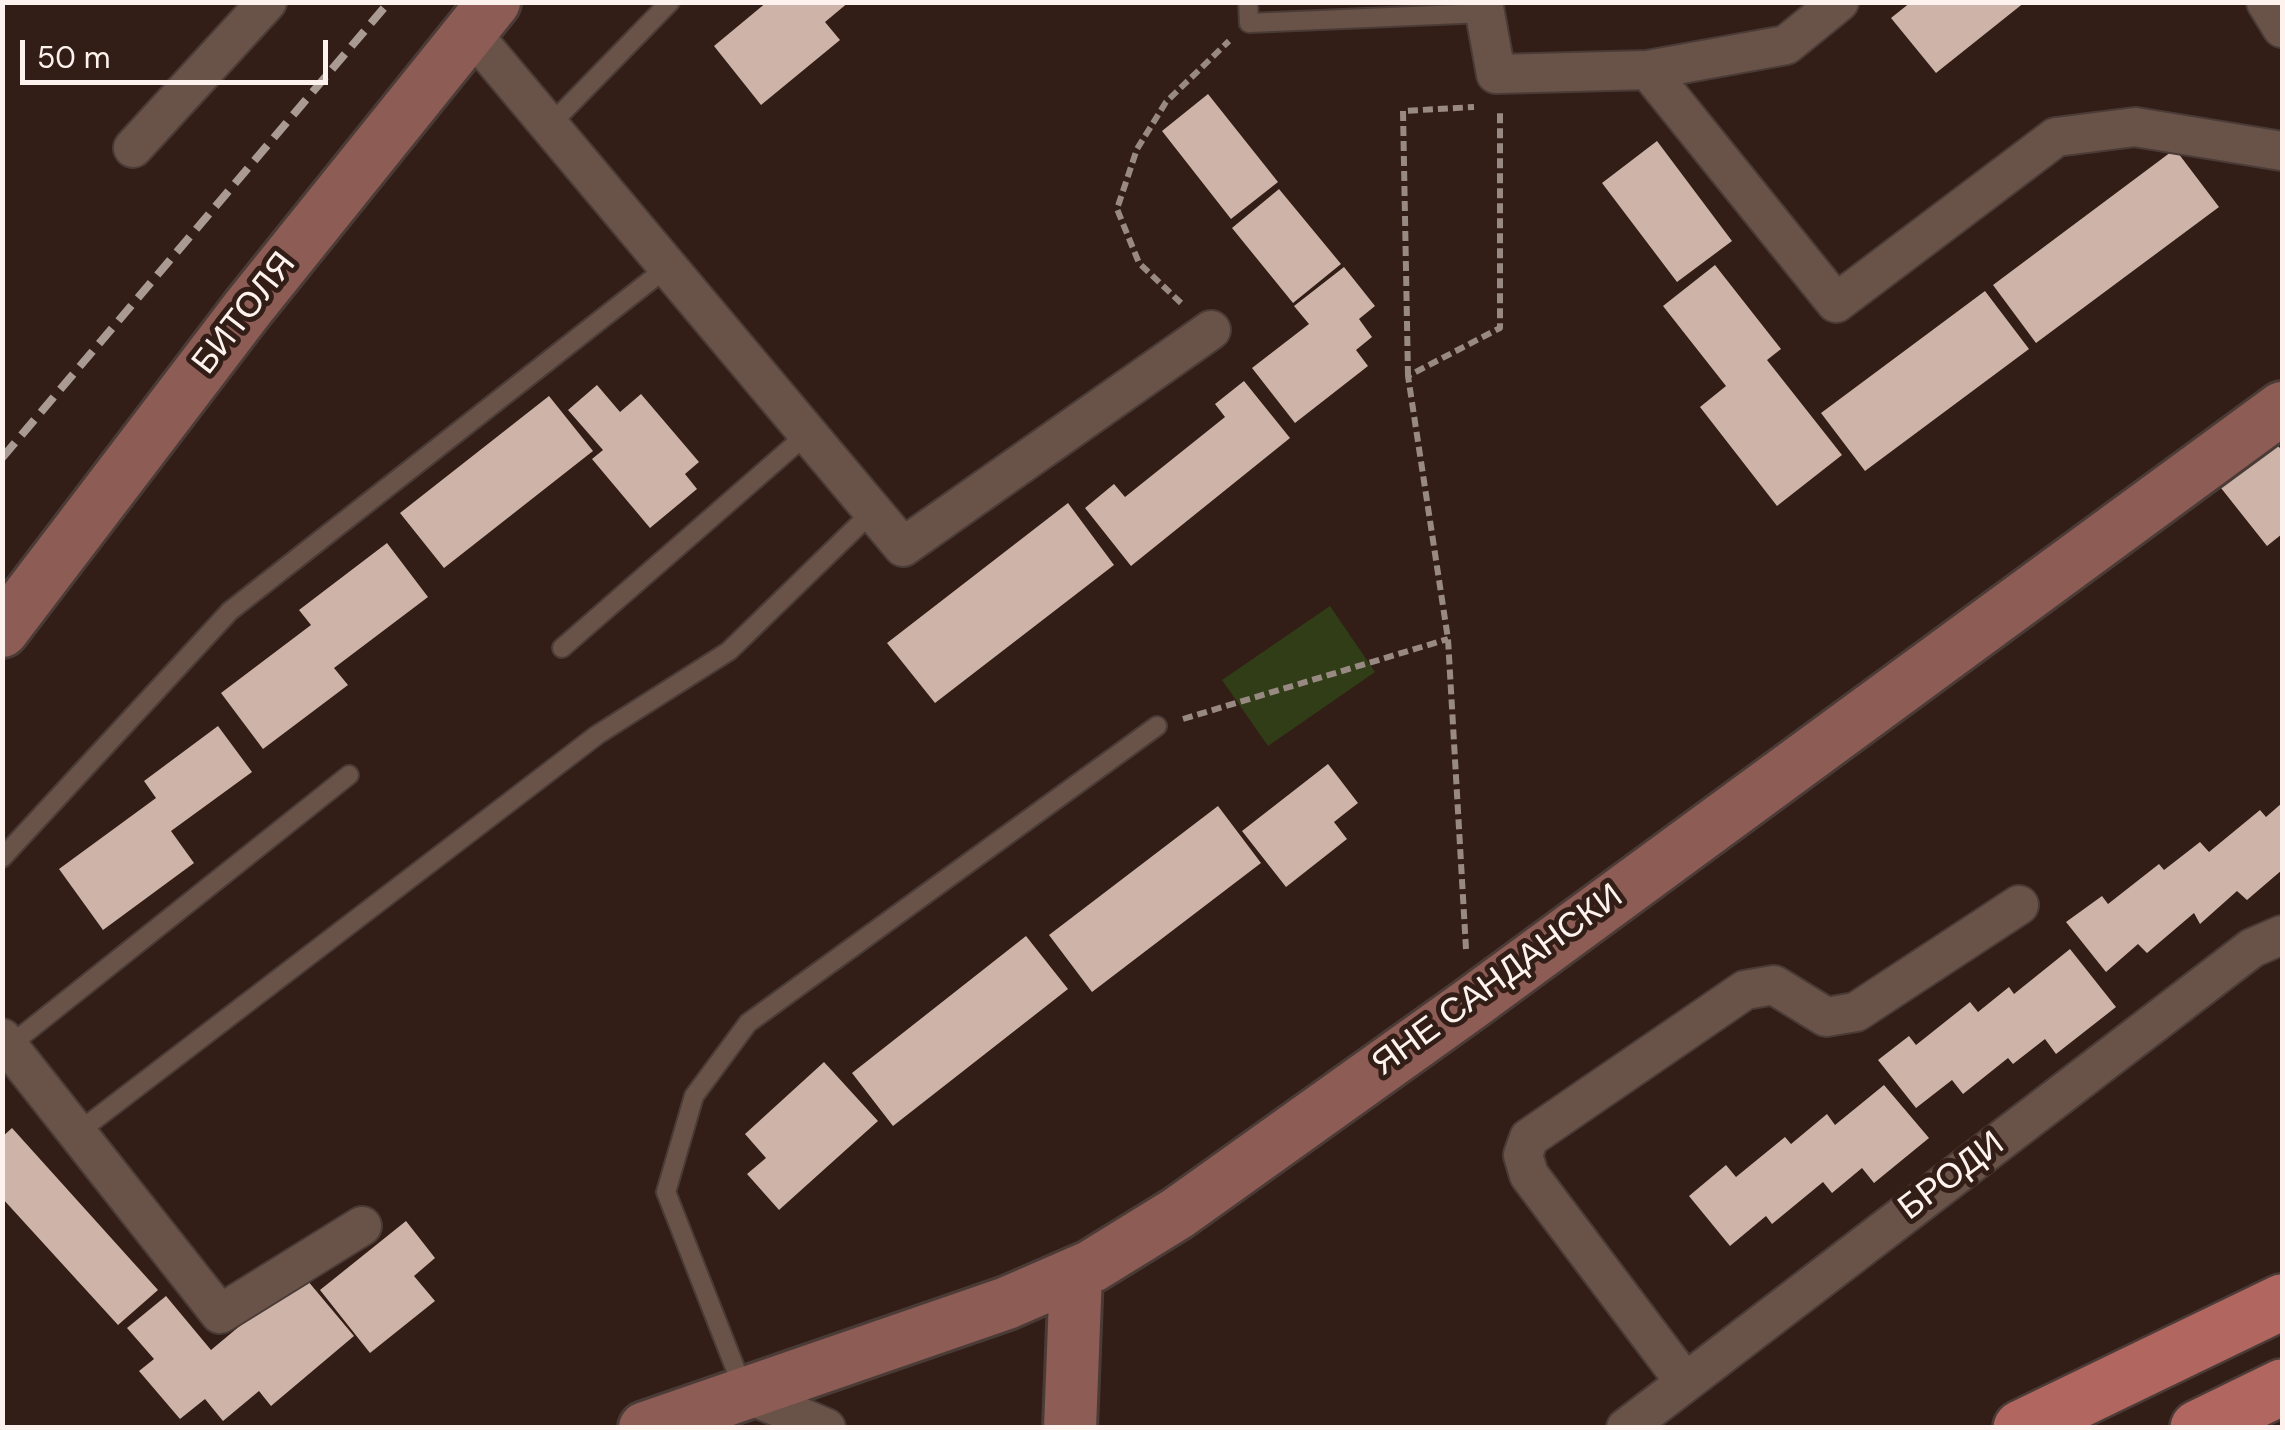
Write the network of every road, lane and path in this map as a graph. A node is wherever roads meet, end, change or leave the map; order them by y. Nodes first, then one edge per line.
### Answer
1 (267, 2) edge
2 (670, 2) edge
3 (1248, 2) edge
4 (1838, 2) edge
5 (2266, 2) edge
6 (1484, 8) edge
7 (481, 16) edge
8 (1249, 24) junction
9 (2282, 28) edge
10 (1648, 70) junction
11 (550, 126) junction
12 (132, 148) dead end
13 (2282, 152) edge
14 (665, 268) junction
15 (1211, 330) joint
16 (1408, 376) junction
17 (2282, 408) edge
18 (807, 434) junction
19 (872, 512) junction
20 (2, 631) edge
21 (1448, 639) junction
22 (562, 648) dead end
23 (1157, 726) joint
24 (349, 775) dead end
25 (2, 858) edge
26 (2019, 905) dead end
27 (2282, 934) edge
28 (1469, 1006) junction
29 (6, 1042) edge
30 (78, 1133) junction
31 (362, 1226) dead end
32 (1076, 1273) junction
33 (2282, 1302) edge
34 (1685, 1382) junction
35 (2282, 1387) edge
36 (745, 1393) junction
37 (646, 1428) edge
38 (826, 1428) edge
39 (1070, 1428) edge
40 (1626, 1428) edge
41 (2021, 1428) edge
42 (2198, 1428) edge

1 - 12 street
2 - 11 lane
3 - 8 lane
4 - 10 street
5 - 9 street
6 - 8 lane
6 - 10 street
7 - 11 street
7 - 20 street, БИТОЛЯ
8 - 15 path
10 - 13 street
11 - 14 street
14 - 18 street
14 - 25 lane
15 - 19 street
16 - 16 path
16 - 21 path
17 - 28 street, ЯНЕ САНДАНСКИ
18 - 19 street
18 - 22 lane
19 - 30 lane
21 - 23 path
21 - 28 path
23 - 36 lane
24 - 29 lane
26 - 34 street
27 - 34 street, БРОДИ
28 - 32 street, ЯНЕ САНДАНСКИ
29 - 30 street
30 - 31 street
32 - 36 street, ЯНЕ САНДАНСКИ
32 - 39 street
33 - 41 main road
34 - 40 street, БРОДИ
35 - 42 main road
36 - 37 street, ЯНЕ САНДАНСКИ
36 - 38 street

